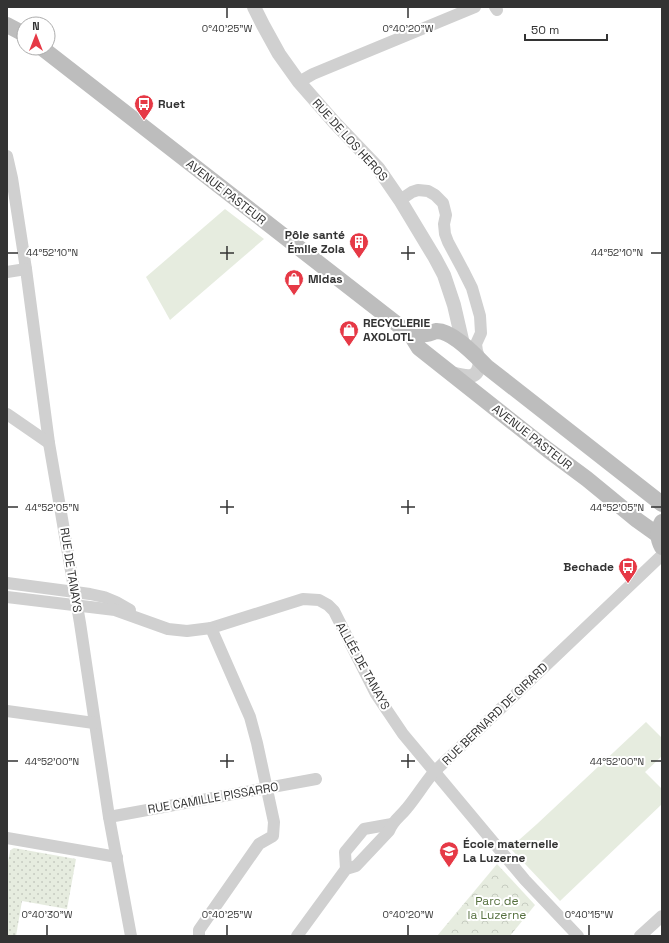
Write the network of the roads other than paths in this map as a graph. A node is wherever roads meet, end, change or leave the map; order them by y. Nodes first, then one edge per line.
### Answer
1 (254, 7) edge
2 (475, 7) edge
3 (7, 24) edge
4 (16, 29) edge
5 (52, 56) edge
6 (298, 82) junction
7 (7, 156) edge
8 (9, 178) edge
9 (400, 200) junction
10 (26, 269) junction
11 (7, 272) edge
12 (454, 305) junction
13 (436, 331) junction
14 (411, 335) junction
15 (463, 344) junction
16 (480, 360) junction
17 (451, 372) junction
18 (7, 414) edge
19 (49, 443) junction
20 (662, 504) edge
21 (661, 534) edge
22 (662, 555) edge
23 (7, 583) edge
24 (75, 592) junction
25 (7, 597) edge
26 (76, 606) junction
27 (151, 623) junction
28 (211, 628) junction
29 (7, 711) edge
30 (94, 723) junction
31 (434, 772) junction
32 (316, 779) dead end
33 (267, 788) junction
34 (110, 817) junction
35 (392, 824) junction
36 (7, 838) edge
37 (117, 857) junction
38 (346, 869) junction
39 (662, 916) edge
40 (130, 936) edge
41 (199, 936) edge
42 (297, 936) edge
43 (578, 936) edge
44 (640, 936) edge

1 - 6 street, RUE DE LOS HEROS
2 - 6 street
3 - 4 main road
5 - 14 main road, AVENUE PASTEUR
6 - 9 street, RUE DE LOS HEROS
7 - 8 street, RUE DE TANAYS
8 - 10 street, RUE DE TANAYS
9 - 12 street, RUE DE LOS HEROS
9 - 16 street
10 - 11 street
10 - 19 street, RUE DE TANAYS
12 - 13 street
12 - 15 street, RUE DE LOS HEROS
13 - 14 main road
13 - 15 main road
14 - 17 main road, AVENUE PASTEUR
15 - 16 main road
16 - 17 street
16 - 20 main road
17 - 21 main road, AVENUE PASTEUR
18 - 19 street
19 - 24 street, RUE DE TANAYS
22 - 31 street, RUE BERNARD DE GIRARD
23 - 24 street
24 - 26 street, RUE DE TANAYS
24 - 27 street
25 - 26 street
26 - 27 street
26 - 30 street, RUE DE TANAYS
27 - 28 street
28 - 31 street, ALLÉE DE TANAYS
28 - 33 street
29 - 30 street
30 - 34 street, RUE DE TANAYS
31 - 35 street
31 - 43 street, RUE BERNARD DE GIRARD
32 - 33 street, RUE CAMILLE PISSARRO
33 - 34 street, RUE CAMILLE PISSARRO
33 - 41 street
34 - 37 street, RUE DE TANAYS
35 - 38 street
35 - 38 street
36 - 37 street
37 - 40 street, RUE DE TANAYS
38 - 42 street
39 - 44 street

